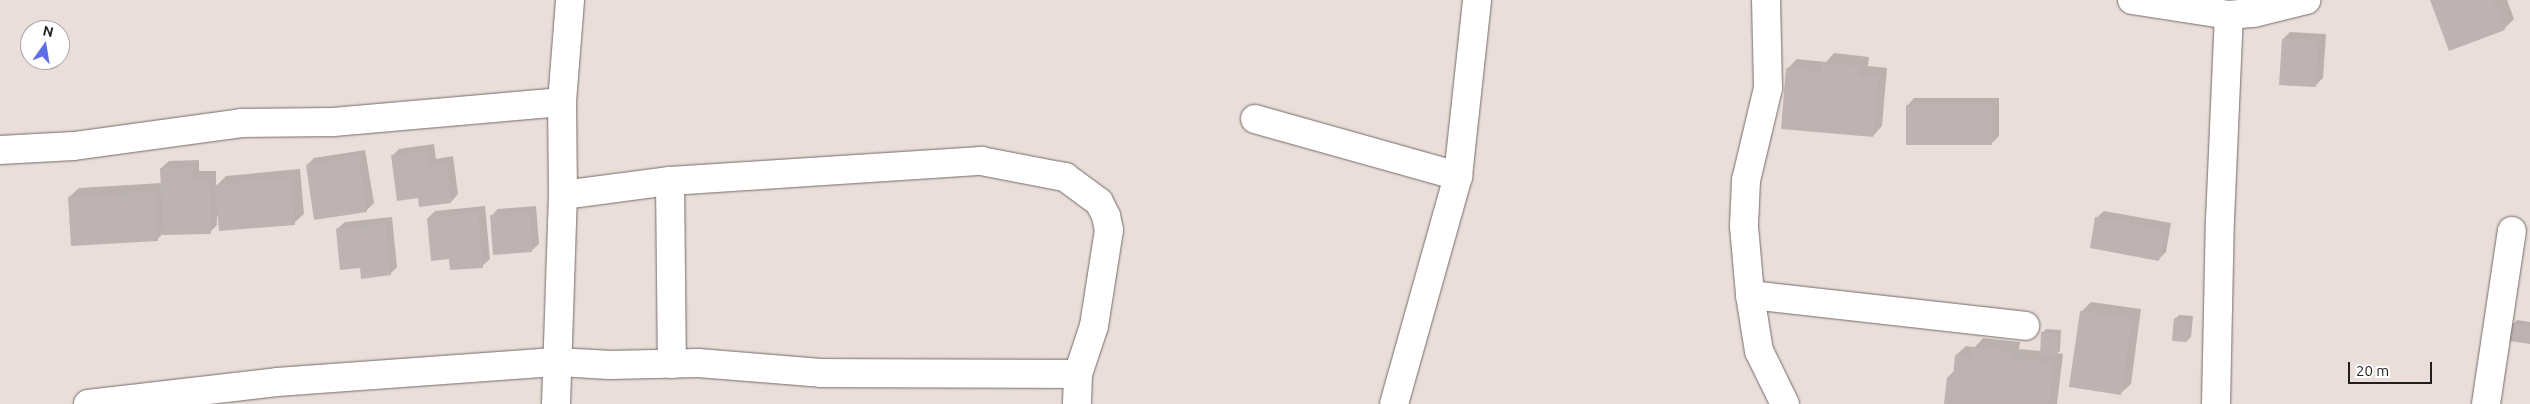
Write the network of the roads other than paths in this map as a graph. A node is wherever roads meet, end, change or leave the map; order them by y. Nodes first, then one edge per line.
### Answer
1 (570, 0) edge
2 (1477, 0) edge
3 (1766, 0) edge
4 (2132, 0) edge
5 (2306, 0) edge
6 (2229, 15) junction
7 (562, 102) junction
8 (1255, 120) dead end
9 (0, 150) edge
10 (1458, 176) junction
11 (670, 181) junction
12 (563, 195) junction
13 (2512, 231) dead end
14 (1750, 295) junction
15 (2025, 326) dead end
16 (558, 362) junction
17 (672, 364) junction
18 (1078, 374) junction
19 (88, 404) edge
20 (556, 404) edge
21 (1077, 404) edge
22 (1394, 404) edge
23 (1785, 404) edge
24 (2216, 404) edge
25 (2486, 404) edge

1 - 7 street
2 - 10 street
3 - 14 street
4 - 6 street
5 - 6 street
6 - 24 street
7 - 9 street
7 - 12 street
8 - 10 street
10 - 22 street
11 - 12 street
11 - 17 street
11 - 18 street
12 - 16 street
13 - 25 street
14 - 15 street
14 - 23 street
16 - 17 street
16 - 19 street
16 - 20 street
17 - 18 street
18 - 21 street

